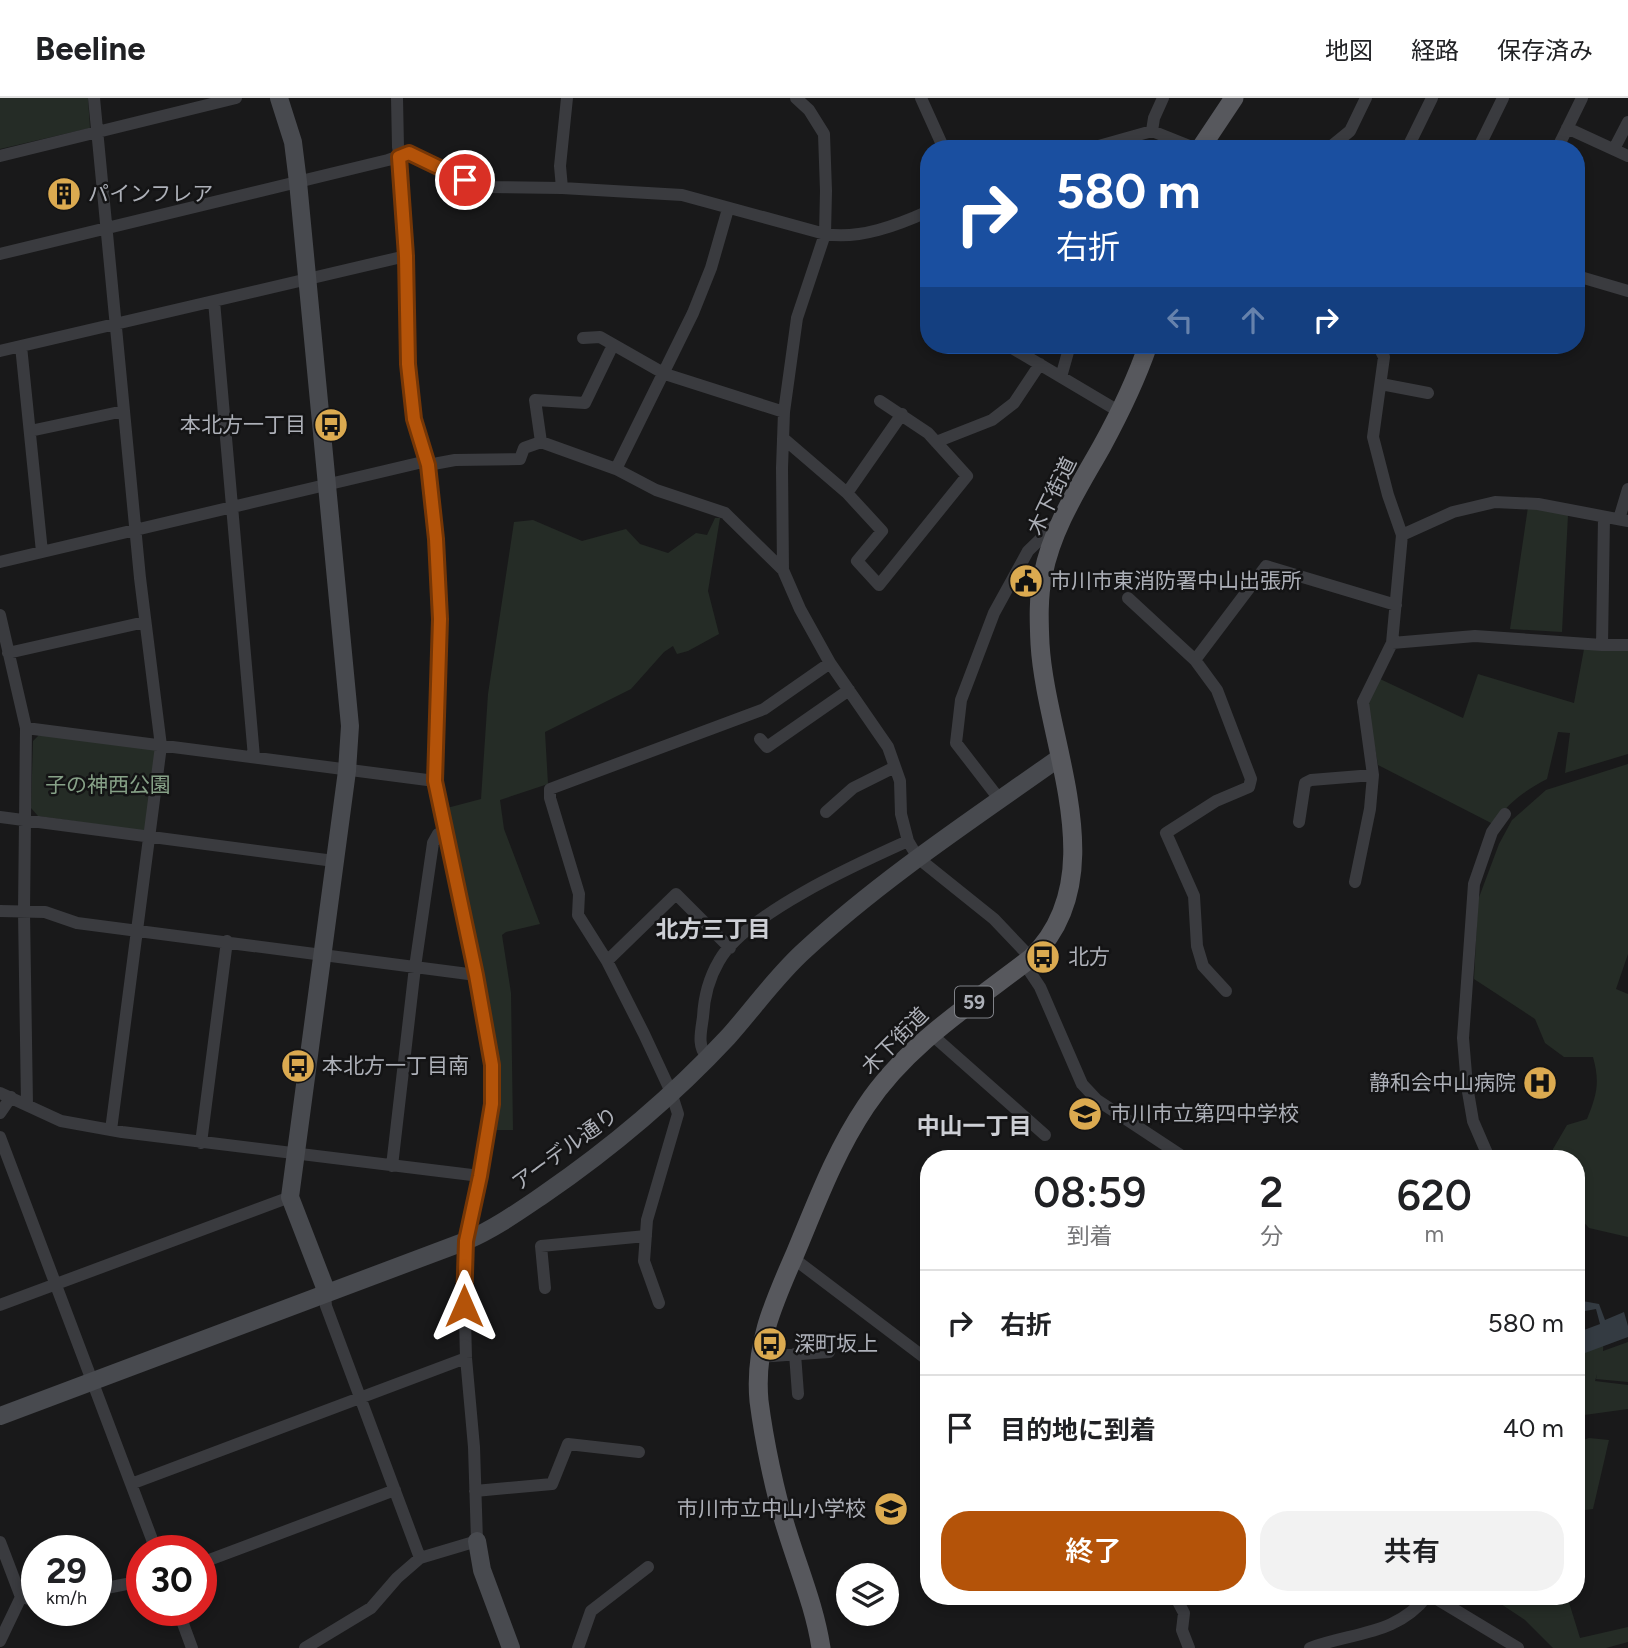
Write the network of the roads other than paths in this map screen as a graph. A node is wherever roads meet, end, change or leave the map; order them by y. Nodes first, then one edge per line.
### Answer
1 (94, 98) edge
2 (236, 98) edge
3 (279, 98) edge
4 (397, 98) edge
5 (567, 98) edge
6 (921, 98) edge
7 (1163, 98) edge
8 (1234, 98) edge
9 (1366, 98) edge
10 (1432, 98) edge
11 (1503, 98) edge
12 (1581, 98) edge
13 (803, 100) edge
14 (1628, 122) edge
15 (1567, 128) junction
16 (1152, 131) junction
17 (96, 133) junction
18 (939, 140) edge
19 (1120, 140) edge
20 (1176, 140) edge
21 (1205, 140) edge
22 (1339, 140) edge
23 (1411, 140) edge
24 (1482, 140) edge
25 (1561, 140) edge
26 (1614, 149) junction
27 (0, 156) edge
28 (1628, 156) edge
29 (399, 157) junction
30 (298, 182) junction
31 (562, 188) junction
32 (728, 209) junction
33 (920, 215) edge
34 (107, 228) junction
35 (825, 234) junction
36 (0, 254) edge
37 (406, 256) junction
38 (308, 278) junction
39 (1585, 278) edge
40 (1628, 291) edge
41 (214, 301) junction
42 (115, 325) junction
43 (583, 338) dead end
44 (21, 345) junction
45 (613, 345) junction
46 (0, 351) edge
47 (1024, 354) edge
48 (1067, 354) edge
49 (1145, 354) edge
50 (1382, 354) edge
51 (1040, 364) junction
52 (664, 374) junction
53 (1061, 377) junction
54 (1381, 384) junction
55 (1428, 393) dead end
56 (880, 401) dead end
57 (124, 411) junction
58 (784, 412) junction
59 (1120, 412) junction
60 (902, 414) junction
61 (30, 431) junction
62 (783, 438) junction
63 (541, 442) junction
64 (936, 442) junction
65 (428, 463) junction
66 (616, 469) junction
67 (327, 483) junction
68 (1628, 489) edge
69 (847, 493) junction
70 (232, 506) junction
71 (1605, 517) junction
72 (1062, 518) junction
73 (1624, 520) edge
74 (135, 530) junction
75 (1402, 535) junction
76 (42, 552) junction
77 (0, 562) edge
78 (783, 570) junction
79 (1128, 598) dead end
80 (1396, 605) junction
81 (1, 622) edge
82 (145, 622) junction
83 (1392, 643) junction
84 (1602, 645) junction
85 (1628, 645) edge
86 (8, 653) junction
87 (1195, 660) junction
88 (830, 663) junction
89 (849, 690) junction
90 (26, 728) junction
91 (760, 739) dead end
92 (161, 746) junction
93 (254, 757) junction
94 (1059, 758) junction
95 (895, 767) junction
96 (347, 771) junction
97 (1373, 775) junction
98 (435, 781) junction
99 (1000, 800) junction
100 (826, 812) dead end
101 (1505, 814) dead end
102 (0, 817) edge
103 (25, 821) junction
104 (1299, 822) dead end
105 (445, 832) junction
106 (149, 837) junction
107 (908, 841) junction
108 (918, 858) junction
109 (334, 862) junction
110 (1354, 882) dead end
111 (0, 911) edge
112 (24, 912) junction
113 (135, 930) junction
114 (227, 941) junction
115 (730, 948) junction
116 (322, 955) junction
117 (607, 961) junction
118 (1028, 961) junction
119 (415, 967) junction
120 (476, 975) junction
121 (1226, 991) dead end
122 (931, 1034) junction
123 (707, 1057) junction
124 (671, 1092) junction
125 (5, 1095) edge
126 (27, 1104) junction
127 (0, 1113) edge
128 (111, 1130) junction
129 (1045, 1135) dead end
130 (0, 1137) edge
131 (201, 1143) junction
132 (1173, 1150) edge
133 (1486, 1150) edge
134 (296, 1153) junction
135 (392, 1166) junction
136 (480, 1176) junction
137 (290, 1197) junction
138 (646, 1236) junction
139 (466, 1241) junction
140 (793, 1258) junction
141 (56, 1285) junction
142 (545, 1288) dead end
143 (325, 1294) junction
144 (659, 1303) dead end
145 (0, 1305) edge
146 (829, 1352) dead end
147 (795, 1354) junction
148 (920, 1354) edge
149 (759, 1357) junction
150 (466, 1358) junction
151 (92, 1381) junction
152 (798, 1394) dead end
153 (361, 1397) junction
154 (0, 1416) edge
155 (639, 1452) dead end
156 (131, 1485) junction
157 (395, 1490) junction
158 (475, 1491) junction
159 (150, 1535) edge
160 (477, 1541) junction
161 (0, 1542) edge
162 (217, 1557) edge
163 (420, 1558) junction
164 (648, 1567) dead end
165 (21, 1597) joint
166 (1180, 1605) edge
167 (1420, 1605) edge
168 (1445, 1605) edge
169 (184, 1626) edge
170 (0, 1641) edge
171 (192, 1648) edge
172 (305, 1648) edge
173 (511, 1648) edge
174 (578, 1648) edge
175 (821, 1648) edge
176 (1189, 1648) edge
177 (1310, 1648) edge
178 (1518, 1648) edge

1 - 17 street
2 - 17 street
3 - 30 street
4 - 29 street
5 - 31 street
6 - 18 street
7 - 16 street
8 - 21 main road
9 - 22 street
10 - 23 street
11 - 24 street
12 - 15 street
13 - 35 street
14 - 26 street
15 - 25 street
15 - 26 street
16 - 19 street
16 - 20 street
17 - 27 street
17 - 34 street
26 - 28 street
29 - 30 street
29 - 31 street
29 - 37 street
30 - 34 street
30 - 38 street
31 - 32 street
32 - 35 street
32 - 52 street
33 - 35 street
34 - 36 street
34 - 42 street
35 - 58 street
37 - 38 street
37 - 65 street
38 - 41 street
38 - 67 street
39 - 40 street
41 - 42 street
41 - 70 street
42 - 44 street
42 - 57 street
43 - 45 street
44 - 46 street
44 - 61 street
45 - 52 street
45 - 63 street
47 - 51 street
48 - 53 street
49 - 59 main road, 木下街道 / 59
50 - 54 street
51 - 53 street
51 - 64 street
52 - 58 street
52 - 66 street
53 - 59 street
54 - 55 street
54 - 75 street
56 - 60 street
57 - 61 street
57 - 74 street
58 - 62 street
59 - 72 main road, 木下街道 / 59
60 - 64 street
60 - 69 street
61 - 76 street
62 - 69 street
62 - 78 street
63 - 65 street
63 - 66 street
64 - 69 street
65 - 67 street
65 - 98 street
66 - 78 street
67 - 70 street
67 - 96 street
68 - 73 street
70 - 74 street
70 - 93 street
71 - 73 street
71 - 75 street
71 - 84 street
72 - 94 main road, 木下街道 / 59
72 - 99 street
74 - 76 street
74 - 82 street
75 - 80 street
76 - 77 street
78 - 88 street
79 - 87 street
80 - 83 street
80 - 87 street
81 - 86 street
82 - 86 street
82 - 92 street
83 - 84 street
83 - 97 street
84 - 85 street
86 - 90 street
87 - 121 street
88 - 89 street
88 - 117 street
89 - 91 street
89 - 95 street
90 - 92 street
90 - 103 street
92 - 93 street
92 - 106 street
93 - 96 street
94 - 99 street, アーデル通り
94 - 118 main road, 木下街道 / 59
95 - 100 street
95 - 107 street
96 - 98 street
96 - 109 street
97 - 104 street
97 - 110 street
98 - 105 street
99 - 108 street, アーデル通り
101 - 133 street
102 - 103 street
103 - 106 street
103 - 112 street
105 - 119 street
105 - 120 street
106 - 109 street
106 - 113 street
107 - 108 street
107 - 115 street
108 - 118 street
108 - 123 street, アーデル通り
109 - 116 street
111 - 112 street
112 - 113 street
112 - 126 street
113 - 114 street
113 - 128 street
114 - 116 street
114 - 131 street
115 - 117 street
115 - 123 street
116 - 119 street
116 - 134 street
117 - 124 street
118 - 122 main road, 木下街道 / 59
118 - 132 street
119 - 120 street
119 - 135 street
120 - 136 street
122 - 129 street
122 - 140 main road, 木下街道 / 59
123 - 124 street, アーデル通り
124 - 138 street
124 - 139 street, アーデル通り
125 - 126 street
125 - 127 street
126 - 128 street
128 - 131 street
130 - 141 street
131 - 134 street
134 - 135 street
134 - 137 street
135 - 136 street
136 - 139 street
137 - 141 street
137 - 143 street
138 - 142 street
138 - 144 street
139 - 143 street, アーデル通り
139 - 150 street
140 - 148 street
140 - 149 main road, 木下街道 / 59
141 - 145 street
141 - 151 street
143 - 151 street, アーデル通り
143 - 153 street
146 - 147 street
147 - 149 street
147 - 152 street
149 - 175 main road, 木下街道 / 59
150 - 153 street
150 - 158 street
151 - 154 street, アーデル通り
151 - 156 street
153 - 156 street
153 - 157 street
155 - 158 street
156 - 159 street
157 - 162 street
157 - 163 street
158 - 160 street
160 - 163 street
160 - 173 street
161 - 165 street
163 - 172 street
164 - 174 street
165 - 170 street
166 - 176 street
167 - 177 street
168 - 178 street
169 - 171 street

